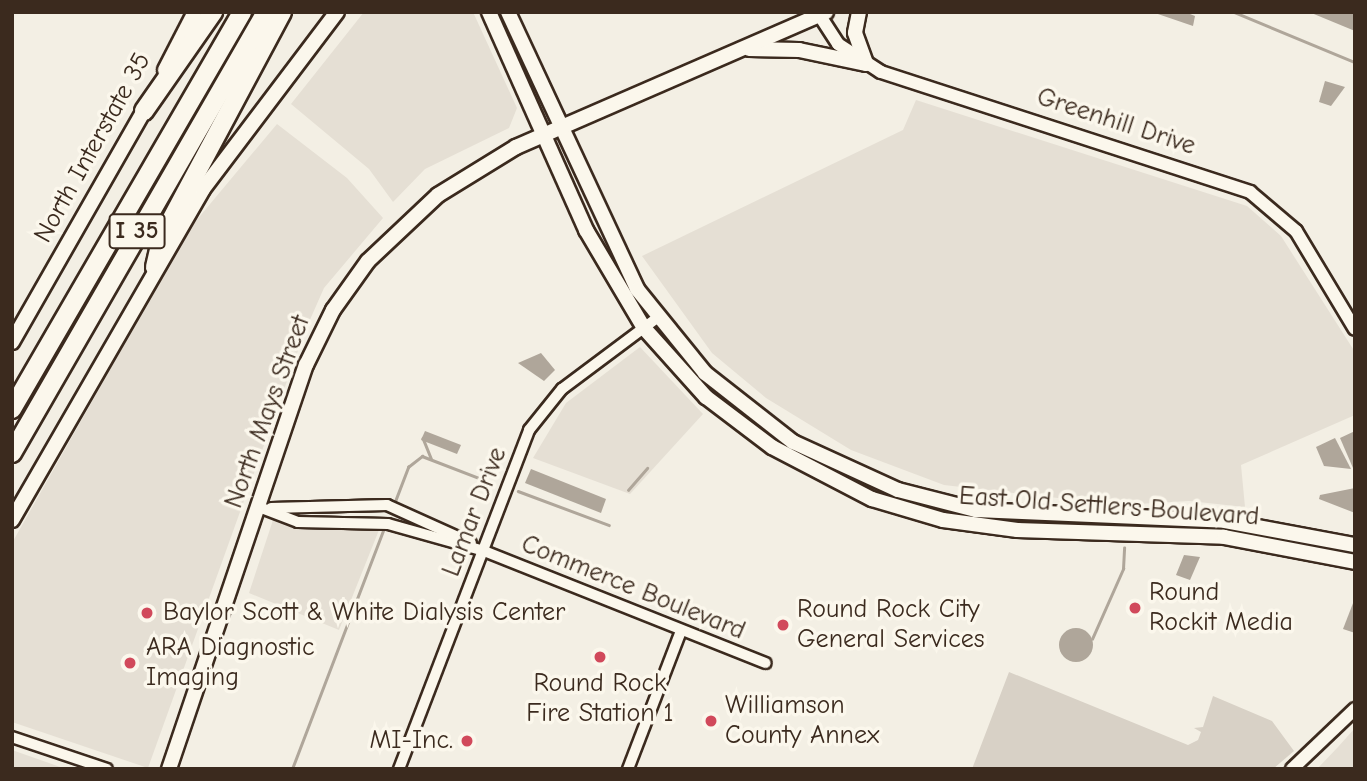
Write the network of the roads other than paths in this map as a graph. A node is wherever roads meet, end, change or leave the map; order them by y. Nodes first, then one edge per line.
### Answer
1 (195, 12) edge
2 (213, 12) edge
3 (242, 12) edge
4 (267, 12) edge
5 (282, 12) edge
6 (337, 12) edge
7 (489, 12) edge
8 (508, 12) edge
9 (859, 12) edge
10 (823, 14) edge
11 (743, 49) junction
12 (866, 65) junction
13 (144, 111) junction
14 (559, 126) junction
15 (542, 133) junction
16 (155, 267) junction
17 (657, 318) junction
18 (644, 328) junction
19 (1355, 329) edge
20 (12, 342) edge
21 (12, 409) edge
22 (12, 453) edge
23 (259, 507) junction
24 (12, 520) edge
25 (1355, 545) edge
26 (484, 551) junction
27 (1355, 562) edge
28 (681, 631) junction
29 (766, 663) dead end
30 (1355, 709) edge
31 (12, 737) edge
32 (107, 769) edge
33 (169, 769) edge
34 (399, 769) edge
35 (628, 769) edge
36 (1292, 769) edge

1 - 13 main road, North Interstate 35
2 - 13 highway
3 - 21 highway, I 35
4 - 22 highway, I 35
5 - 16 highway
6 - 16 main road
7 - 15 main road, East Old Settlers Boulevard
8 - 14 main road, East Old Settlers Boulevard
9 - 12 main road
10 - 11 main road, North Mays Street
10 - 12 street, Greenhill Drive
11 - 12 main road
11 - 14 main road, North Mays Street
12 - 19 street, Greenhill Drive
13 - 20 main road, North Interstate 35
14 - 15 main road, North Mays Street
14 - 17 main road, East Old Settlers Boulevard
15 - 18 main road, East Old Settlers Boulevard
15 - 23 main road, North Mays Street
16 - 24 main road
17 - 18 street, Lamar Drive
17 - 25 main road, East Old Settlers Boulevard
18 - 26 street, Lamar Drive
18 - 27 main road, East Old Settlers Boulevard
23 - 26 street, Commerce Boulevard
23 - 26 street, Commerce Boulevard
23 - 33 main road, North Mays Street
26 - 28 street, Commerce Boulevard
26 - 34 street, Lamar Drive
28 - 29 street, Commerce Boulevard
28 - 35 street
30 - 36 street
31 - 32 street

